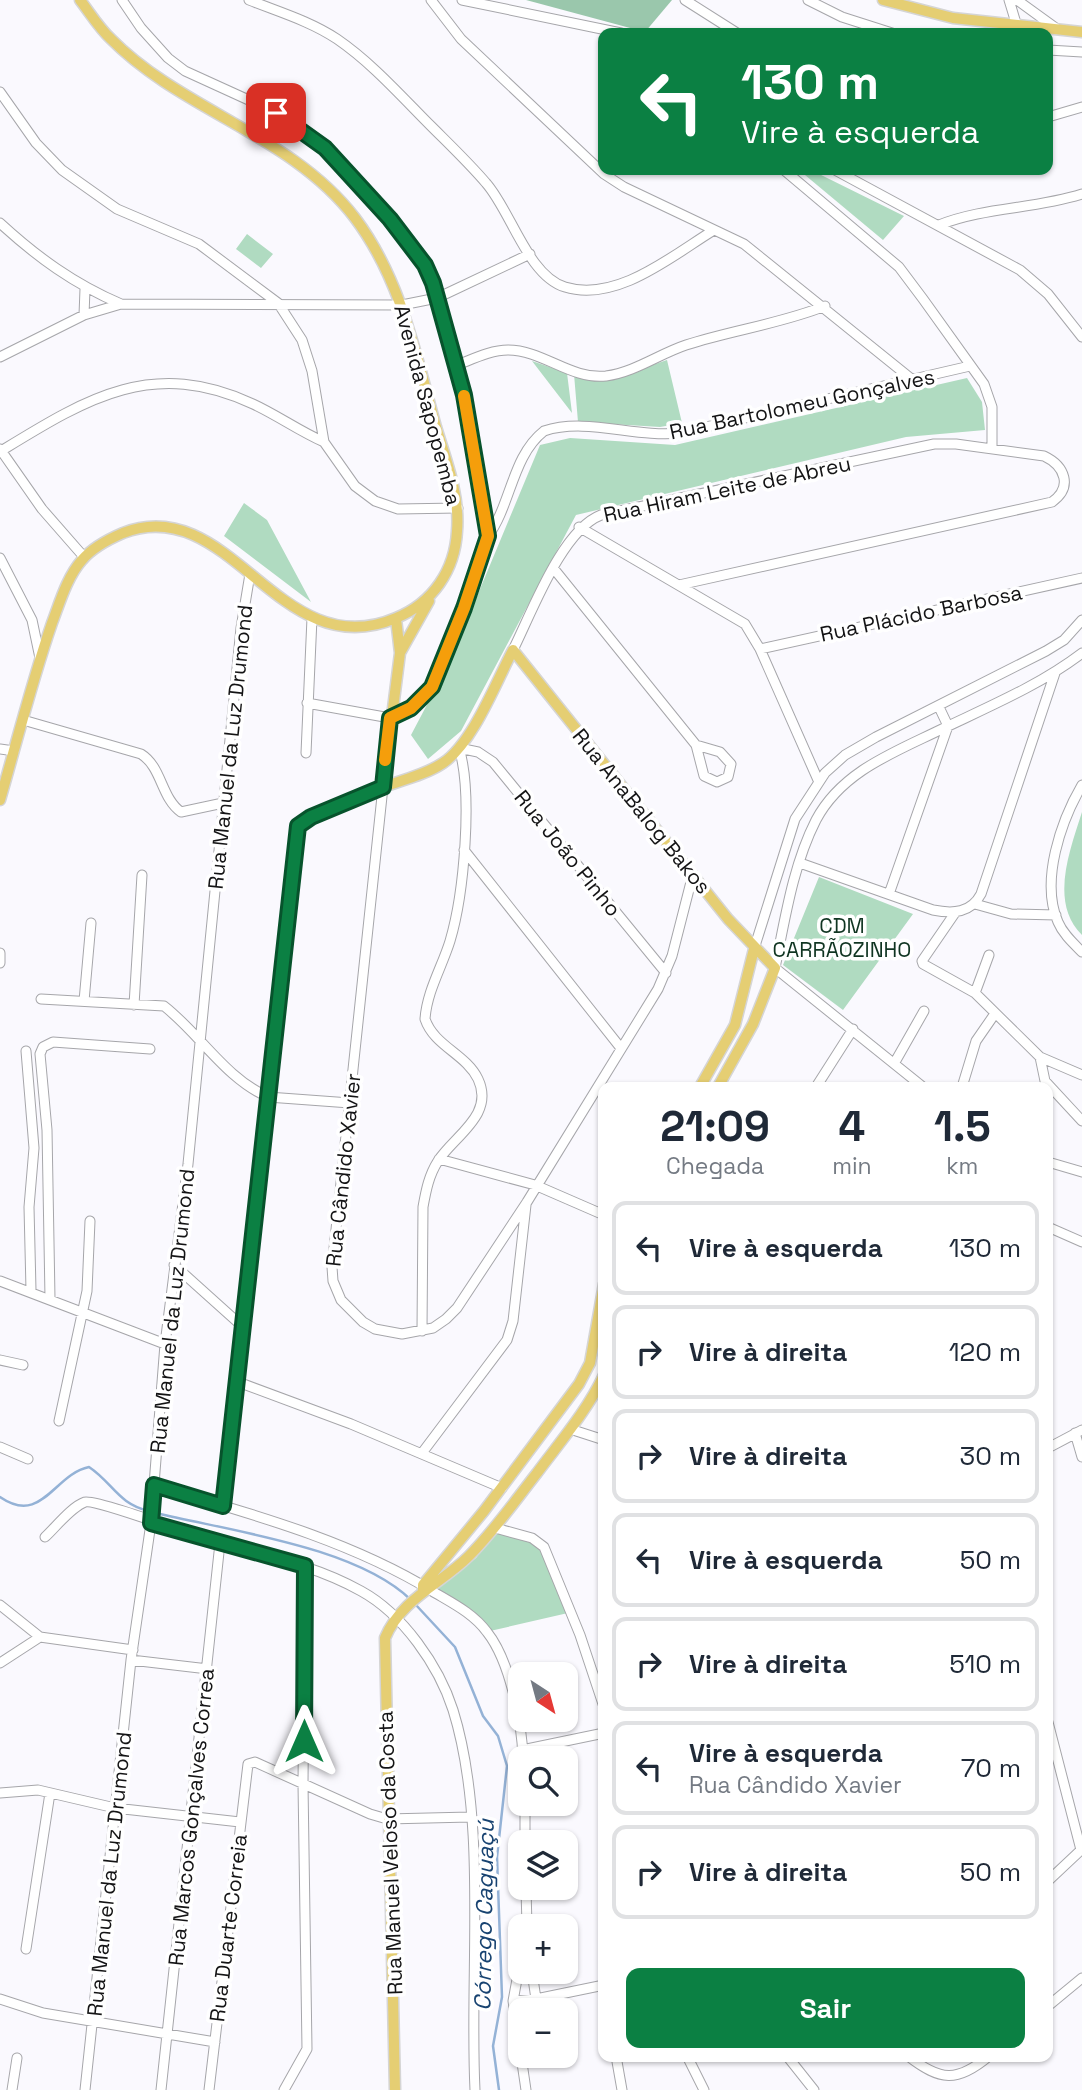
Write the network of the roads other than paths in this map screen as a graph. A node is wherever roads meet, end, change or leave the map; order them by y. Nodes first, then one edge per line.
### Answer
1 (80, 0) edge
2 (122, 0) edge
3 (249, 0) edge
4 (431, 0) edge
5 (462, 0) edge
6 (685, 0) edge
7 (808, 0) edge
8 (883, 0) edge
9 (1009, 0) edge
10 (1017, 0) edge
11 (1016, 23) junction
12 (598, 28) edge
13 (729, 28) edge
14 (876, 28) edge
15 (1047, 28) edge
16 (1053, 29) edge
17 (1059, 30) junction
18 (1082, 32) edge
19 (1053, 50) edge
20 (1082, 52) edge
21 (0, 92) edge
22 (1082, 107) edge
23 (1053, 116) edge
24 (598, 168) edge
25 (606, 175) edge
26 (790, 175) edge
27 (844, 175) edge
28 (1082, 194) edge
29 (0, 223) edge
30 (939, 225) junction
31 (715, 230) junction
32 (530, 254) junction
33 (85, 289) junction
34 (438, 298) junction
35 (278, 303) junction
36 (121, 304) junction
37 (402, 305) junction
38 (825, 306) junction
39 (84, 315) junction
40 (1082, 337) edge
41 (0, 357) edge
42 (457, 365) junction
43 (970, 366) junction
44 (914, 381) junction
45 (324, 443) junction
46 (992, 448) junction
47 (1, 450) edge
48 (457, 508) junction
49 (579, 527) junction
50 (488, 536) junction
51 (84, 557) junction
52 (0, 558) edge
53 (554, 569) junction
54 (250, 574) junction
55 (1082, 578) edge
56 (679, 585) junction
57 (434, 593) junction
58 (312, 618) junction
59 (396, 619) junction
60 (1082, 620) edge
61 (760, 649) junction
62 (513, 650) junction
63 (400, 653) junction
64 (1082, 653) edge
65 (40, 658) junction
66 (1055, 673) junction
67 (307, 703) junction
68 (939, 707) junction
69 (390, 718) junction
70 (23, 720) junction
71 (948, 726) junction
72 (696, 744) junction
73 (459, 748) junction
74 (0, 749) edge
75 (14, 751) junction
76 (306, 753) dead end
77 (818, 780) junction
78 (1082, 785) edge
79 (383, 787) junction
80 (0, 800) edge
81 (223, 803) junction
82 (464, 850) junction
83 (800, 863) junction
84 (693, 874) junction
85 (142, 875) dead end
86 (889, 894) junction
87 (975, 904) junction
88 (955, 913) junction
89 (1056, 915) junction
90 (91, 923) dead end
91 (754, 949) junction
92 (1082, 952) edge
93 (0, 953) edge
94 (989, 955) dead end
95 (0, 963) edge
96 (775, 968) junction
97 (666, 973) junction
98 (975, 993) junction
99 (41, 999) dead end
100 (83, 1002) junction
101 (134, 1005) junction
102 (924, 1011) dead end
103 (994, 1015) junction
104 (853, 1029) junction
105 (198, 1037) junction
106 (620, 1047) junction
107 (150, 1049) dead end
108 (26, 1051) dead end
109 (1040, 1057) junction
110 (895, 1062) junction
111 (1082, 1075) edge
112 (598, 1082) edge
113 (703, 1082) edge
114 (721, 1082) edge
115 (819, 1082) edge
116 (917, 1082) edge
117 (964, 1082) edge
118 (1046, 1082) edge
119 (598, 1083) edge
120 (1053, 1090) edge
121 (268, 1097) junction
122 (350, 1103) junction
123 (1082, 1121) edge
124 (439, 1159) junction
125 (1053, 1163) edge
126 (1082, 1172) edge
127 (535, 1185) junction
128 (527, 1202) junction
129 (598, 1212) edge
130 (90, 1221) dead end
131 (1053, 1229) edge
132 (1082, 1242) edge
133 (174, 1265) junction
134 (0, 1281) edge
135 (31, 1290) junction
136 (50, 1298) junction
137 (82, 1311) junction
138 (598, 1318) edge
139 (243, 1327) junction
140 (422, 1331) junction
141 (165, 1344) junction
142 (0, 1360) edge
143 (23, 1365) dead end
144 (239, 1382) junction
145 (598, 1385) edge
146 (60, 1421) dead end
147 (570, 1429) junction
148 (1079, 1435) edge
149 (598, 1438) edge
150 (1053, 1446) edge
151 (0, 1447) edge
152 (422, 1453) junction
153 (1082, 1457) edge
154 (28, 1459) dead end
155 (154, 1485) junction
156 (502, 1488) junction
157 (223, 1506) junction
158 (486, 1512) junction
159 (151, 1519) junction
160 (497, 1523) junction
161 (45, 1537) dead end
162 (220, 1543) junction
163 (305, 1566) junction
164 (424, 1590) junction
165 (0, 1605) edge
166 (398, 1617) junction
167 (40, 1637) junction
168 (133, 1650) junction
169 (131, 1660) junction
170 (0, 1663) edge
171 (208, 1668) junction
172 (598, 1689) edge
173 (598, 1735) edge
174 (1053, 1741) edge
175 (522, 1746) edge
176 (554, 1746) edge
177 (303, 1784) junction
178 (0, 1793) edge
179 (50, 1793) junction
180 (114, 1808) junction
181 (189, 1817) junction
182 (470, 1817) junction
183 (387, 1819) junction
184 (240, 1822) junction
185 (1082, 1850) edge
186 (1053, 1876) edge
187 (26, 1949) dead end
188 (1082, 1978) edge
189 (598, 1989) edge
190 (542, 1998) edge
191 (0, 1999) edge
192 (1053, 2002) edge
193 (93, 2022) junction
194 (167, 2036) junction
195 (215, 2042) junction
196 (17, 2058) dead end
197 (617, 2062) edge
198 (690, 2062) edge
199 (792, 2062) edge
200 (918, 2062) edge
201 (981, 2062) edge
202 (523, 2068) edge
203 (12, 2090) edge
204 (85, 2090) edge
205 (161, 2090) edge
206 (209, 2090) edge
207 (284, 2090) edge
208 (395, 2090) edge
209 (475, 2090) edge
210 (526, 2090) edge
211 (622, 2090) edge
212 (704, 2090) edge
213 (814, 2090) edge

1 - 37 main road, Avenida Sapopemba
2 - 34 street, Avenida Sapopemba
3 - 32 street
4 - 24 street
5 - 12 street
6 - 13 street
7 - 14 street
8 - 11 main road
9 - 11 street
10 - 17 street
11 - 15 main road
16 - 17 main road
17 - 18 main road
19 - 20 street
21 - 35 street
22 - 23 street
25 - 31 street
26 - 43 street
27 - 30 street
28 - 30 street
29 - 33 street
30 - 40 street
31 - 32 street
31 - 38 street
32 - 34 street
33 - 36 street
33 - 39 street
34 - 37 street
34 - 42 street, Avenida Sapopemba
35 - 36 street
35 - 37 street
35 - 45 street
36 - 39 street
37 - 48 main road, Avenida Sapopemba
38 - 42 street
38 - 44 street
39 - 41 street
42 - 50 street, Avenida Sapopemba
43 - 44 street, Rua Bartolomeu Gonçalves
43 - 46 street
44 - 50 street, Rua Bartolomeu Gonçalves
45 - 47 street
45 - 48 street
46 - 49 street, Rua Hiram Leite de Abreu
46 - 56 street, Rua Hiram Leite de Abreu
47 - 51 street
48 - 57 main road, Avenida Sapopemba
49 - 53 street, Rua Hiram Leite de Abreu
49 - 56 street
50 - 69 street, Avenida Sapopemba
51 - 54 main road, Avenida Sapopemba
51 - 65 main road, Avenida Sapopemba
52 - 65 street
53 - 62 street, Rua Hiram Leite de Abreu
53 - 72 street
54 - 58 main road, Avenida Sapopemba
54 - 81 street, Rua Manuel da Luz Drumond
55 - 61 street, Rua Plácido Barbosa
56 - 61 street
57 - 59 main road, Avenida Sapopemba
57 - 63 main road
58 - 59 main road, Avenida Sapopemba
58 - 67 street
59 - 63 main road, Rua Cândido Xavier
60 - 68 street
61 - 77 street
62 - 73 main road, Rua Hiram Leite de Abreu
62 - 84 main road, Rua AnaBalog Bakos
63 - 69 main road, Rua Cândido Xavier
64 - 66 street
65 - 70 main road, Avenida Sapopemba
66 - 71 street
66 - 87 street
67 - 69 street
67 - 76 street
68 - 71 street
68 - 77 street
69 - 79 main road, Rua Cândido Xavier
70 - 75 main road, Avenida Sapopemba
70 - 81 street
71 - 83 street
71 - 86 street
72 - 72 street
73 - 79 main road, Rua Hiram Leite de Abreu
73 - 82 street
73 - 97 street, Rua João Pinho
74 - 75 street
75 - 80 main road, Avenida Sapopemba
77 - 91 street
78 - 89 street
79 - 121 street, Rua Hiram Leite de Abreu
79 - 122 street, Rua Cândido Xavier
81 - 105 street, Rua Manuel da Luz Drumond
82 - 106 street
82 - 124 street
83 - 86 street
83 - 96 street
84 - 91 main road, Rua AnaBalog Bakos
84 - 97 street
85 - 101 street
86 - 88 street
87 - 88 street
87 - 89 street
88 - 98 street
89 - 92 street
90 - 100 street
91 - 96 main road, Rua AnaBalog Bakos
91 - 113 main road
93 - 95 street
94 - 98 street
96 - 104 street
96 - 114 main road
97 - 106 street
98 - 103 street
99 - 100 street
100 - 101 street
101 - 105 street
102 - 110 street
103 - 109 street
103 - 117 street
104 - 110 street
104 - 115 street
105 - 121 street
105 - 133 street, Rua Manuel da Luz Drumond
106 - 112 street
107 - 136 street
108 - 135 street
109 - 111 street
109 - 118 street
110 - 116 street
119 - 127 street
120 - 123 street
121 - 122 street
121 - 139 street, Rua Hiram Leite de Abreu
122 - 140 street, Rua Cândido Xavier
124 - 127 street
124 - 140 street
125 - 126 street
127 - 128 street
127 - 129 street
128 - 140 street
128 - 152 street
130 - 137 street
131 - 132 street
133 - 139 street
133 - 141 street, Rua Manuel da Luz Drumond
134 - 135 street
135 - 136 street
136 - 137 street
137 - 141 street
137 - 146 street
138 - 156 main road
139 - 144 street, Rua Hiram Leite de Abreu
141 - 155 street, Rua Manuel da Luz Drumond
142 - 143 street
144 - 152 street
144 - 157 street, Rua Hiram Leite de Abreu
145 - 147 main road
147 - 149 street
147 - 160 main road
148 - 150 street
148 - 153 street
151 - 154 street
152 - 156 street
155 - 157 street
155 - 159 street, Rua Manuel da Luz Drumond
156 - 158 main road
157 - 164 street
158 - 160 street
158 - 164 main road
159 - 161 street
159 - 162 street
159 - 168 street, Rua Manuel da Luz Drumond
160 - 164 main road
160 - 172 street
162 - 163 street
162 - 171 street, Rua Marcos Gonçalves Correa
163 - 166 street
163 - 177 street
164 - 166 main road
164 - 175 street
165 - 167 street
166 - 182 street
166 - 183 main road, Rua Manuel Veloso da Costa
167 - 168 street
167 - 170 street
168 - 169 street, Rua Manuel da Luz Drumond
169 - 171 street
169 - 180 street, Rua Manuel da Luz Drumond
171 - 181 street, Rua Marcos Gonçalves Correa
173 - 176 street
174 - 185 street
177 - 183 street
177 - 184 street, Rua Duarte Correia
177 - 207 street
178 - 179 street
179 - 180 street
179 - 187 street
180 - 181 street
180 - 193 street, Rua Manuel da Luz Drumond
181 - 184 street
181 - 194 street, Rua Marcos Gonçalves Correa
182 - 183 street
182 - 209 street
183 - 208 main road, Rua Manuel Veloso da Costa
184 - 195 street, Rua Duarte Correia
185 - 186 street
188 - 192 street
189 - 190 street
191 - 193 street
193 - 194 street
193 - 204 street, Rua Manuel da Luz Drumond
194 - 195 street
194 - 205 street, Rua Marcos Gonçalves Correa
195 - 206 street, Rua Duarte Correia
196 - 203 street
197 - 211 street
198 - 212 street
199 - 213 street
200 - 201 street
202 - 210 street

